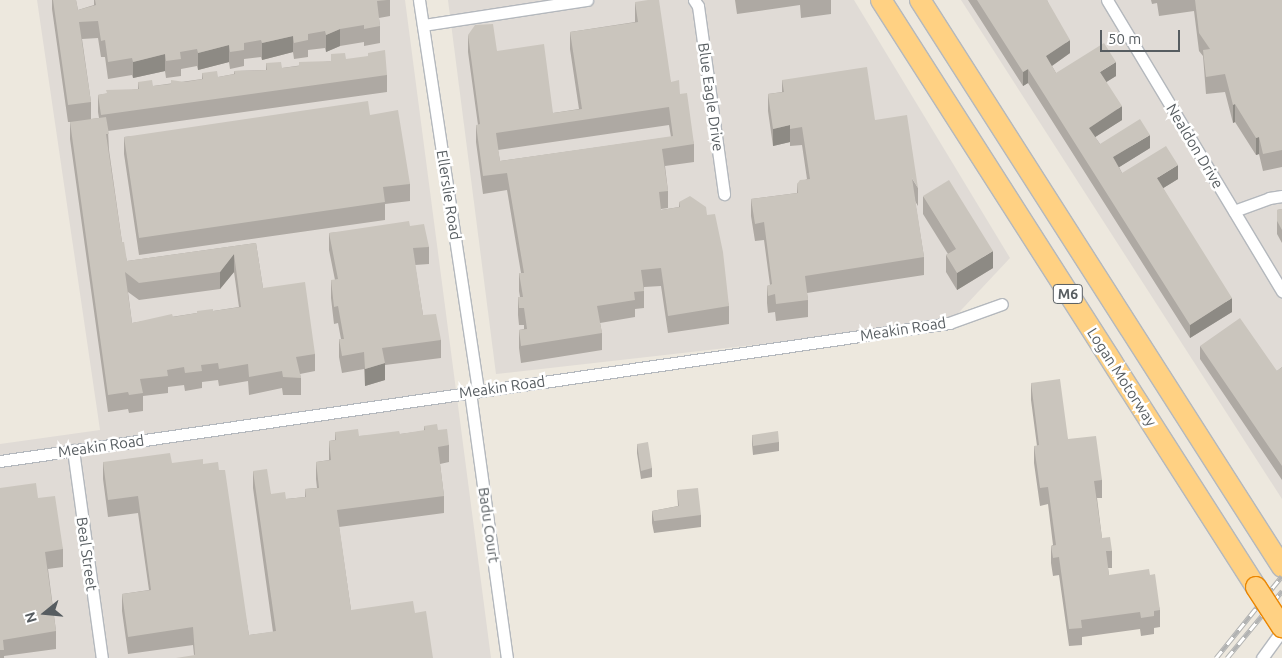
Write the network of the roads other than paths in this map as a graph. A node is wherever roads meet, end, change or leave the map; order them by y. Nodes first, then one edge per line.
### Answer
1 (420, 0) edge
2 (587, 0) edge
3 (694, 0) edge
4 (881, 0) edge
5 (920, 0) edge
6 (930, 0) edge
7 (1107, 0) edge
8 (423, 25) junction
9 (944, 38) junction
10 (724, 194) dead end
11 (1282, 196) edge
12 (1234, 211) junction
13 (1282, 291) edge
14 (1002, 304) dead end
15 (474, 391) junction
16 (73, 450) junction
17 (0, 461) edge
18 (1279, 562) edge
19 (1282, 628) edge
20 (102, 658) edge
21 (507, 658) edge
22 (1262, 658) edge

1 - 8 street, Ellerslie Road
2 - 8 street
3 - 10 street, Blue Eagle Drive
4 - 19 highway, Logan Motorway / M6, bridge
5 - 9 highway, Logan Motorway / M6
6 - 9 highway
7 - 12 street, Nealdon Drive
8 - 15 street, Ellerslie Road
9 - 18 highway, Logan Motorway / M6
11 - 12 street
12 - 13 street, Nealdon Drive
14 - 15 street, Meakin Road
15 - 16 street, Meakin Road
15 - 21 street, Badu Court
16 - 17 street, Meakin Road
16 - 20 street, Beal Street
19 - 22 street

